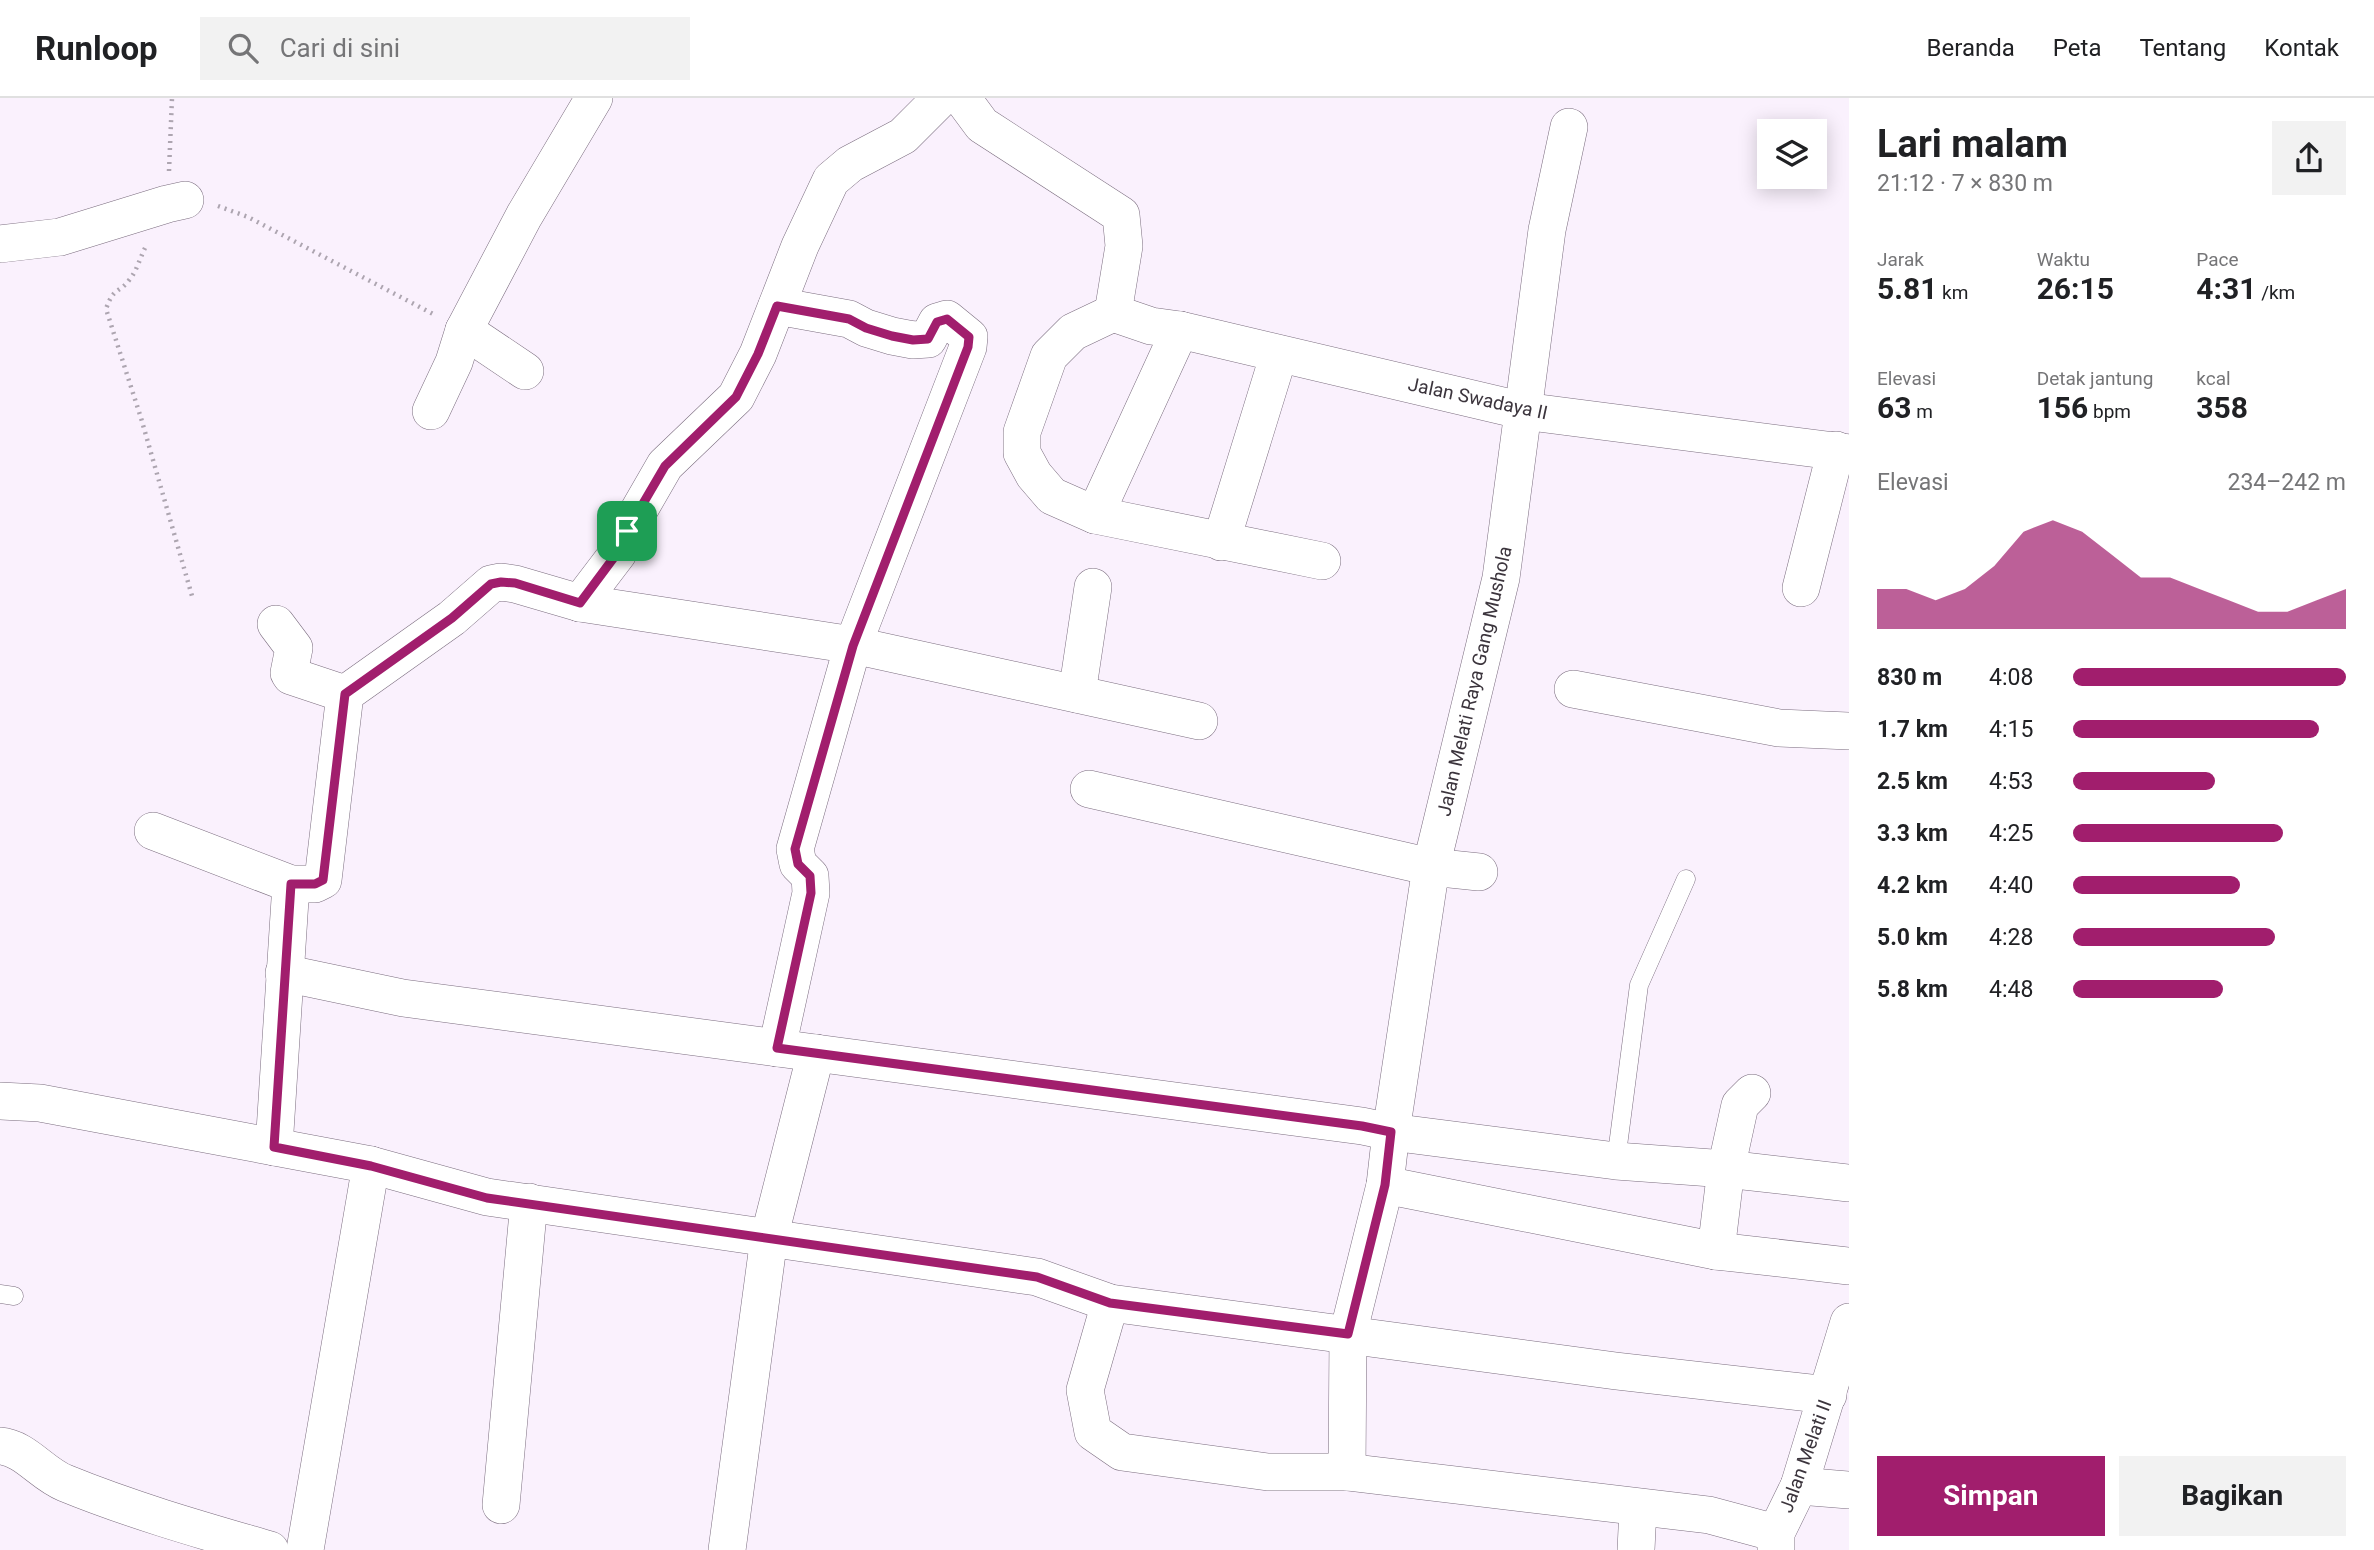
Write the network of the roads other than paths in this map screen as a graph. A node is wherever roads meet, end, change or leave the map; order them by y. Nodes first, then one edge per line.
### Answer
1 (594, 98) edge
2 (941, 98) edge
3 (961, 98) edge
4 (1569, 127) dead end
5 (176, 202) road end
6 (0, 244) edge
7 (777, 306) junction
8 (1113, 313) junction
9 (464, 330) junction
10 (1180, 330) junction
11 (1279, 354) junction
12 (525, 371) dead end
13 (431, 411) dead end
14 (1524, 411) junction
15 (1842, 452) edge
16 (1095, 514) junction
17 (1221, 542) junction
18 (1322, 561) dead end
19 (1093, 587) dead end
20 (1801, 588) dead end
21 (580, 603) junction
22 (276, 624) dead end
23 (853, 646) junction
24 (1573, 689) dead end
25 (345, 694) junction
26 (1077, 694) junction
27 (1199, 721) dead end
28 (1849, 731) edge
29 (1089, 789) dead end
30 (153, 831) dead end
31 (1431, 867) junction
32 (1479, 872) dead end
33 (1686, 879) dead end
34 (291, 884) junction
35 (284, 973) junction
36 (777, 1048) junction
37 (816, 1053) junction
38 (1752, 1093) dead end
39 (0, 1101) edge
40 (1391, 1132) junction
41 (274, 1147) junction
42 (1616, 1161) junction
43 (371, 1166) junction
44 (1726, 1169) junction
45 (1849, 1183) edge
46 (1385, 1185) junction
47 (529, 1202) junction
48 (768, 1238) junction
49 (1716, 1251) junction
50 (1849, 1266) edge
51 (1110, 1303) junction
52 (1849, 1322) edge
53 (1348, 1334) junction
54 (1828, 1395) junction
55 (0, 1446) edge
56 (1347, 1472) junction
57 (1799, 1486) junction
58 (1849, 1490) edge
59 (501, 1505) dead end
60 (1638, 1508) junction
61 (194, 1539) edge
62 (1776, 1541) edge
63 (270, 1550) edge
64 (305, 1550) edge
65 (727, 1550) edge
66 (1636, 1550) edge

1 - 9 street
2 - 7 street
3 - 8 street
4 - 14 street, Jalan Melati Raya Gang Mushola
5 - 6 street
7 - 21 street
7 - 23 street
8 - 10 street, Jalan Swadaya II
8 - 16 street
9 - 12 street
9 - 13 street
10 - 11 street, Jalan Swadaya II
10 - 16 street
11 - 14 street, Jalan Swadaya II
11 - 17 street
14 - 15 street, Jalan Swadaya II
14 - 31 street, Jalan Melati Raya Gang Mushola
15 - 20 street
16 - 17 street
17 - 18 street
19 - 26 street
21 - 23 street
21 - 25 street
22 - 25 street
23 - 26 street
23 - 36 street
24 - 28 street
25 - 34 street
26 - 27 street
29 - 31 street
30 - 34 street
31 - 32 street
31 - 40 street, Jalan Melati Raya Gang Mushola
33 - 42 lane
34 - 35 street
35 - 36 street
35 - 41 street
36 - 37 street
37 - 40 street
37 - 48 street
38 - 44 street
39 - 41 street
40 - 42 street
40 - 46 street, Jalan Melati Raya Gang Mushola
41 - 43 street
42 - 44 street
43 - 47 street
43 - 64 street
44 - 45 street
44 - 49 street
46 - 49 street
46 - 53 street, Jalan Melati Raya Gang Mushola
47 - 48 street
47 - 59 street
48 - 51 street
48 - 65 street
49 - 50 street
51 - 53 street
51 - 56 street
52 - 54 street, Jalan Melati II
53 - 54 street
53 - 56 street, Jalan Melati Raya Gang Mushola
54 - 57 street, Jalan Melati II
55 - 61 street
56 - 60 street
57 - 58 street
57 - 62 street, Jalan Melati II
60 - 62 street
60 - 66 street
61 - 63 street

